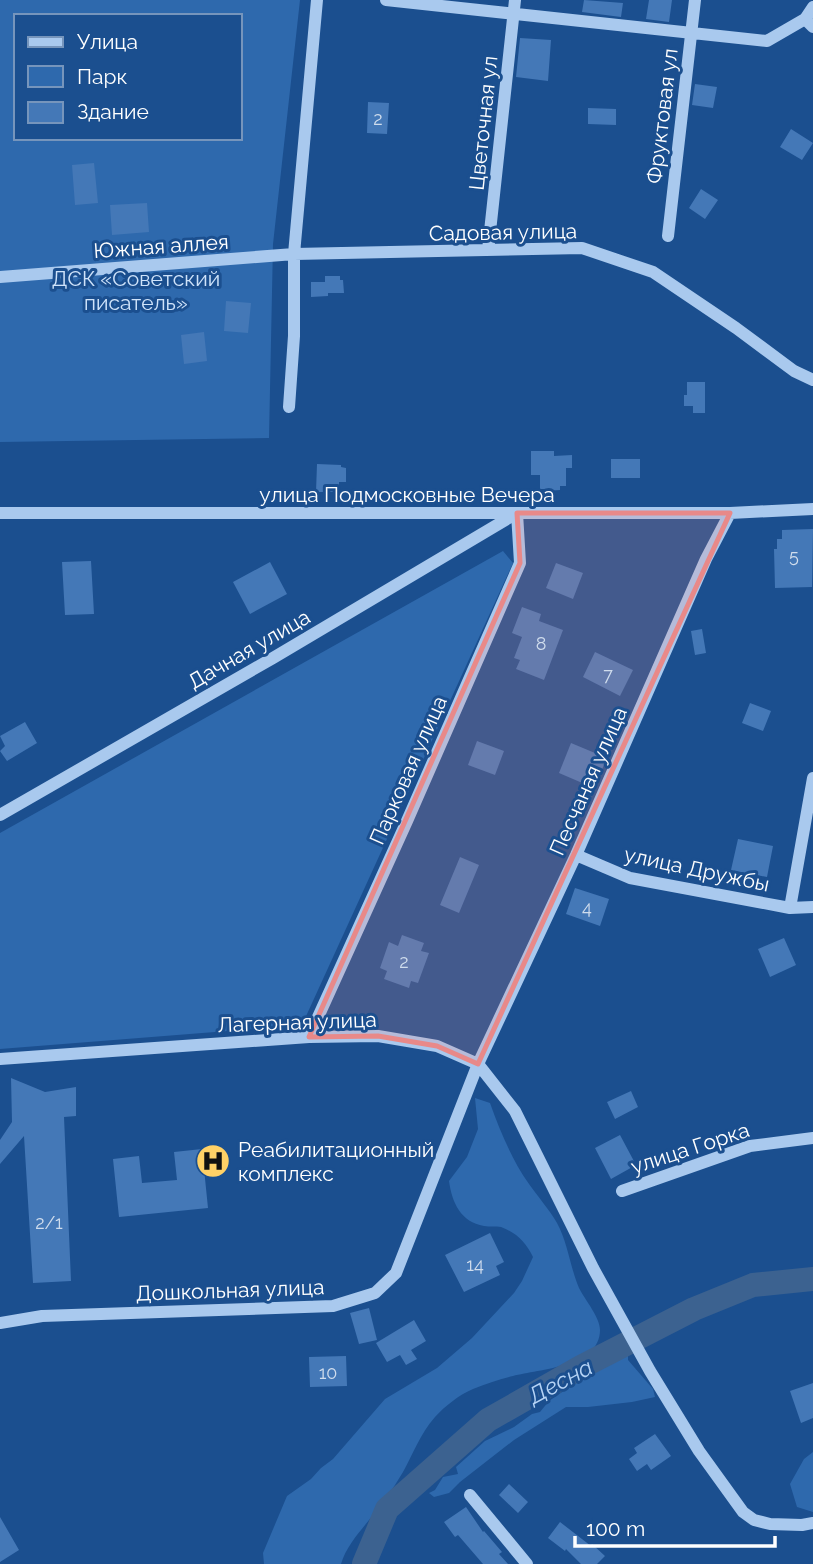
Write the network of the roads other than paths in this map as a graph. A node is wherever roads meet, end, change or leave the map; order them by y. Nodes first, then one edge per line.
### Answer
1 (317, 0) edge
2 (386, 0) edge
3 (515, 0) edge
4 (695, 0) edge
5 (813, 7) edge
6 (514, 14) junction
7 (809, 23) edge
8 (692, 33) junction
9 (668, 236) dead end
10 (488, 250) junction
11 (288, 255) junction
12 (0, 278) edge
13 (813, 380) edge
14 (289, 408) dead end
15 (813, 509) edge
16 (0, 513) edge
17 (517, 513) junction
18 (730, 513) junction
19 (813, 778) edge
20 (0, 815) edge
21 (576, 855) junction
22 (813, 907) edge
23 (790, 908) junction
24 (309, 1037) junction
25 (0, 1059) edge
26 (478, 1064) junction
27 (813, 1138) edge
28 (622, 1191) dead end
29 (0, 1323) edge
30 (470, 1495) dead end
31 (813, 1523) edge
32 (527, 1564) edge

1 - 11 street
2 - 6 street
3 - 6 street, Цветочная ул
4 - 8 street, Фруктовая ул
5 - 7 street
6 - 8 street
6 - 10 street, Цветочная ул
7 - 8 street
8 - 9 street, Фруктовая ул
10 - 11 street, Садовая улица
10 - 13 street, Садовая улица
11 - 12 street, Южная аллея
11 - 14 street
15 - 18 street, улица Подмосковные Вечера
16 - 17 street, улица Подмосковные Вечера
17 - 18 street, улица Подмосковные Вечера
17 - 20 street, Дачная улица
17 - 24 street, Парковая улица
18 - 21 street, Песчаная улица
19 - 23 street
21 - 23 street, улица Дружбы
21 - 26 street, Песчаная улица
22 - 23 street, улица Дружбы
24 - 25 street, Лагерная улица
24 - 26 street, Лагерная улица
26 - 29 street, Дошкольная улица
26 - 31 street, Лагерная улица
27 - 28 street, улица Горка
30 - 32 street

